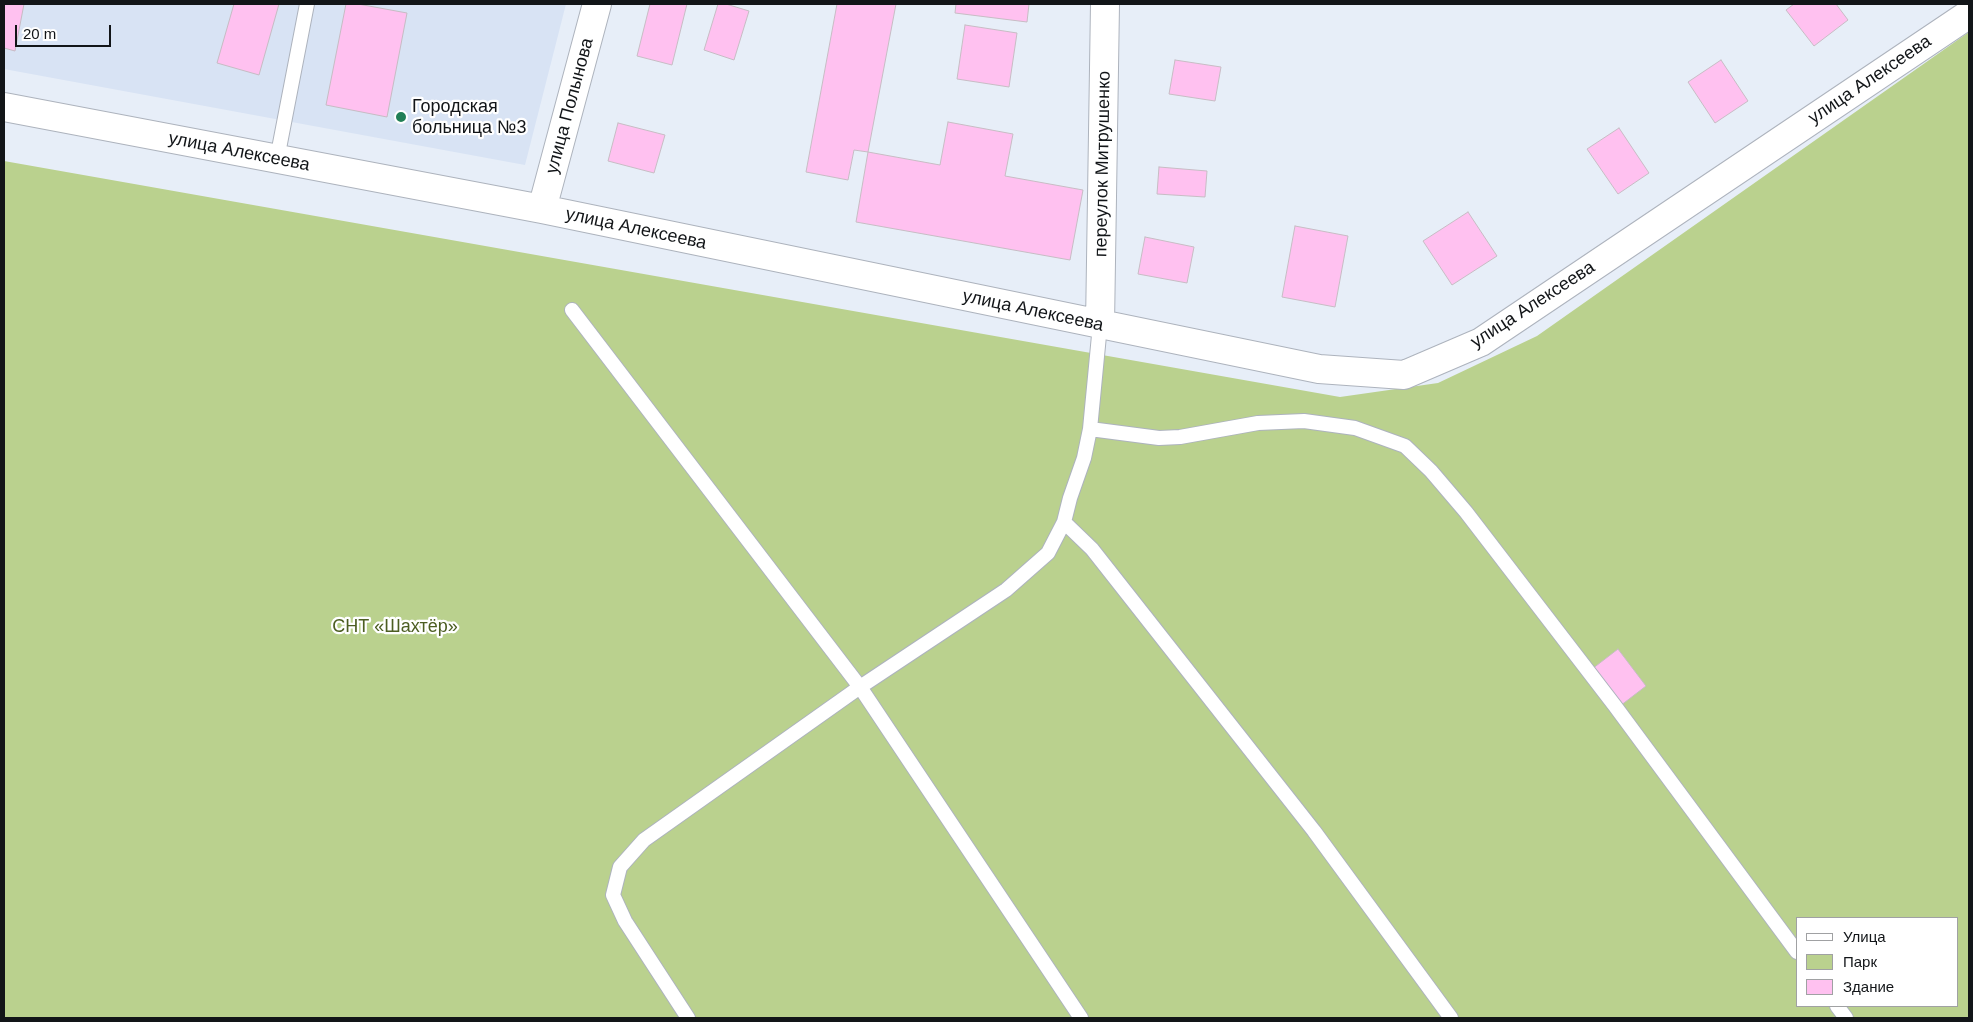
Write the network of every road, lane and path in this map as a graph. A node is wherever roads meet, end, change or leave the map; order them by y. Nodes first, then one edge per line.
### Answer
1 (307, 4) edge
2 (598, 4) edge
3 (1105, 4) edge
4 (1969, 14) edge
5 (4, 107) edge
6 (277, 159) junction
7 (542, 209) junction
8 (572, 310) dead end
9 (1100, 325) junction
10 (1090, 429) junction
11 (1064, 522) junction
12 (860, 687) junction
13 (1796, 951) edge
14 (1837, 1007) edge
15 (688, 1018) edge
16 (1081, 1018) edge
17 (1451, 1018) edge
18 (1846, 1018) edge

1 - 6 lane
2 - 7 street, улица Полынова
3 - 9 street, переулок Митрушенко
4 - 9 street, улица Алексеева
5 - 6 street, улица Алексеева
6 - 7 street, улица Алексеева
7 - 9 street, улица Алексеева
8 - 12 lane
9 - 10 lane
10 - 11 lane
10 - 13 lane
11 - 12 lane
11 - 17 lane
12 - 15 lane
12 - 16 lane
14 - 18 lane

